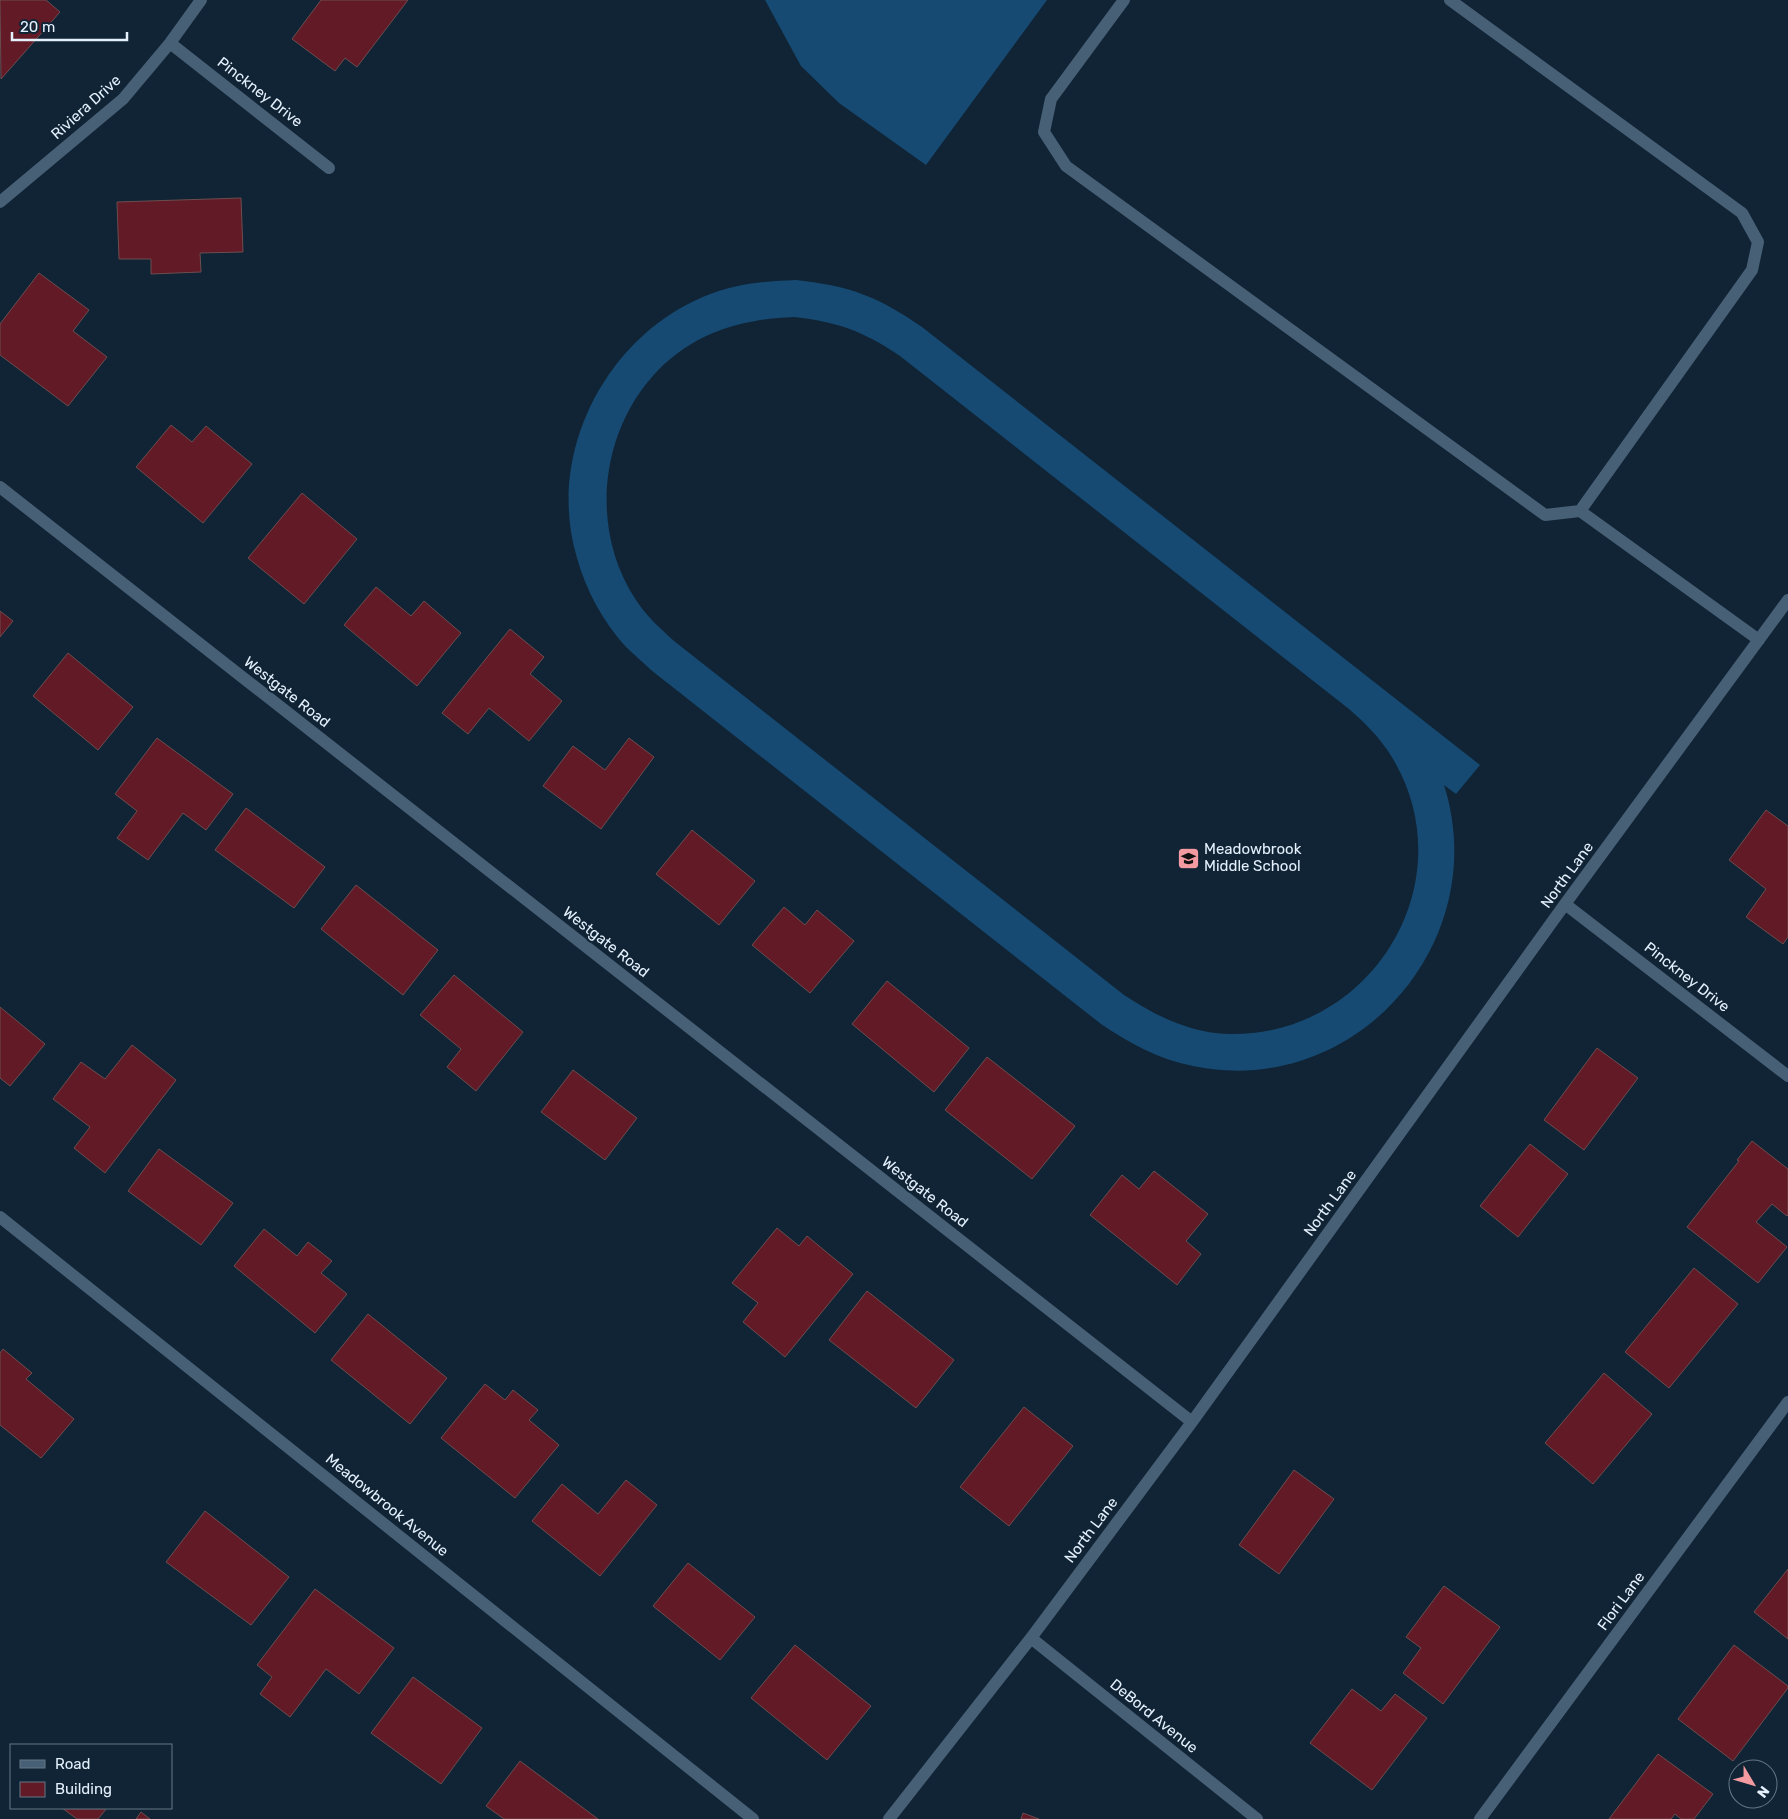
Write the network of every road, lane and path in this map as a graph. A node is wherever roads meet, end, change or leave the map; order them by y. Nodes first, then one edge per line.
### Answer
1 (201, 0) edge
2 (1124, 0) edge
3 (1450, 0) edge
4 (170, 42) junction
5 (329, 168) dead end
6 (0, 202) edge
7 (0, 487) edge
8 (1580, 511) junction
9 (1788, 600) edge
10 (1758, 640) junction
11 (1566, 904) junction
12 (1788, 1076) edge
13 (0, 1217) edge
14 (1788, 1402) edge
15 (1192, 1422) junction
16 (1030, 1638) junction
17 (753, 1819) edge
18 (889, 1819) edge
19 (1257, 1819) edge
20 (1480, 1819) edge

1 - 4 street, Riviera Drive
2 - 8 street
3 - 8 street
4 - 5 street, Pinckney Drive
4 - 6 street, Riviera Drive
7 - 15 street, Westgate Road
8 - 10 street
9 - 10 street, North Lane
10 - 11 street, North Lane
11 - 12 street, Pinckney Drive
11 - 15 street, North Lane
13 - 17 street, Meadowbrook Avenue
14 - 20 street, Flori Lane
15 - 16 street, North Lane
16 - 18 street, North Lane
16 - 19 street, DeBord Avenue

